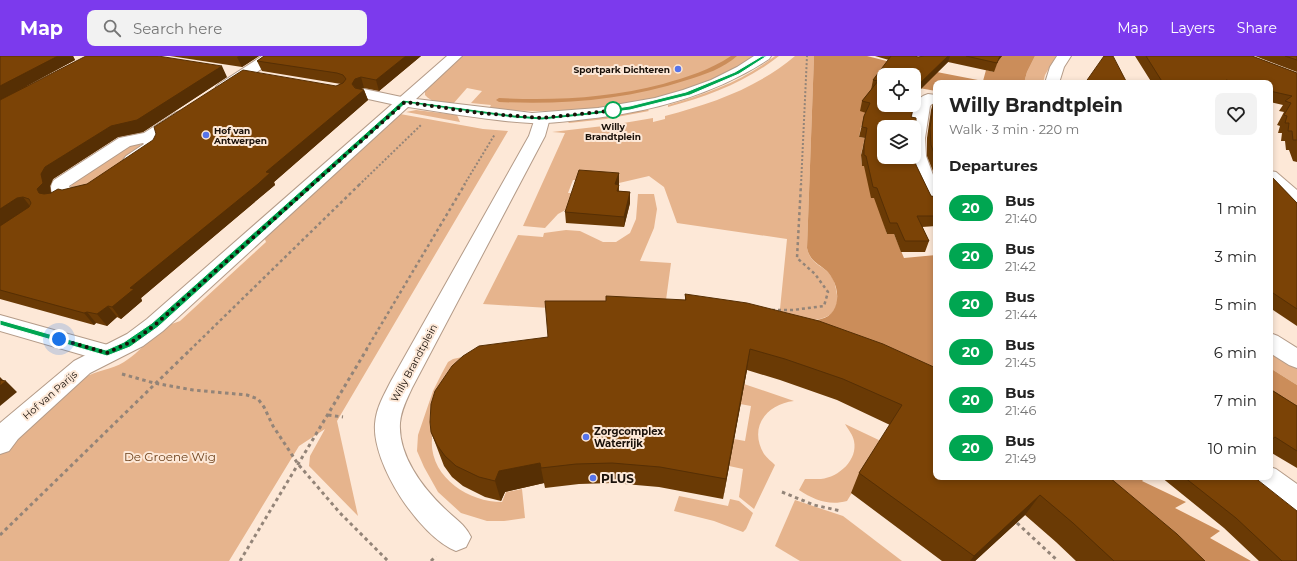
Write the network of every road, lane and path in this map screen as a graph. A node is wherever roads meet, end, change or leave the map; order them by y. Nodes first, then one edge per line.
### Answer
1 (272, 56) edge
2 (455, 56) edge
3 (764, 56) edge
4 (807, 56) edge
5 (1064, 56) edge
6 (219, 71) edge
7 (243, 75) junction
8 (265, 79) edge
9 (1053, 80) edge
10 (214, 94) edge
11 (364, 94) dead end
12 (933, 100) edge
13 (405, 102) junction
14 (194, 107) edge
15 (542, 118) junction
16 (423, 122) dead end
17 (497, 132) dead end
18 (149, 137) junction
19 (120, 168) edge
20 (1273, 179) edge
21 (101, 181) edge
22 (933, 196) edge
23 (1297, 199) edge
24 (771, 310) edge
25 (0, 322) edge
26 (1273, 344) edge
27 (107, 353) junction
28 (1297, 359) edge
29 (154, 383) junction
30 (328, 415) junction
31 (343, 417) dead end
32 (0, 443) edge
33 (298, 464) junction
34 (1270, 480) edge
35 (782, 492) dead end
36 (1297, 500) edge
37 (841, 511) dead end
38 (1017, 523) edge
39 (0, 534) edge
40 (456, 537) dead end
41 (240, 561) edge
42 (388, 561) edge
43 (1058, 561) edge

1 - 7 street
2 - 13 street, Hof van Parijs
3 - 15 street
4 - 24 path
5 - 9 street
6 - 7 street
7 - 8 street
7 - 10 street
11 - 13 street
12 - 22 street
13 - 15 street
13 - 27 street, Hof van Parijs
14 - 18 street
15 - 40 street, Willy Brandtplein
16 - 29 path
17 - 30 path
18 - 19 street
18 - 21 street
20 - 23 street
25 - 27 street
26 - 28 street
27 - 29 path
27 - 32 street, Hof van Parijs
29 - 33 path
29 - 39 path
30 - 31 path
30 - 33 path
33 - 41 path
33 - 42 path
34 - 36 street
35 - 37 path
38 - 43 path

